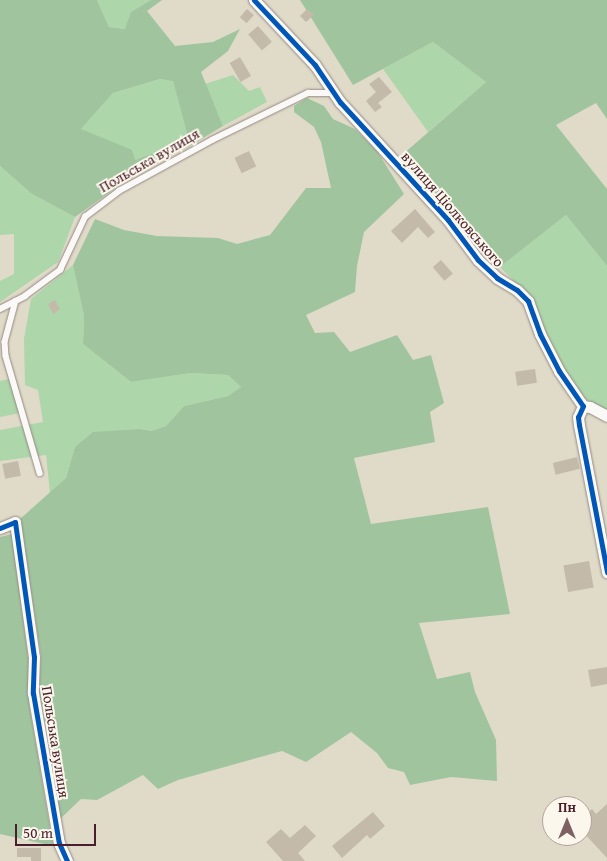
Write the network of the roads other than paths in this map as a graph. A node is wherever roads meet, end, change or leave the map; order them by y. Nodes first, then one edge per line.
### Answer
1 (254, 0) edge
2 (334, 93) junction
3 (16, 301) junction
4 (0, 309) edge
5 (583, 406) junction
6 (607, 416) edge
7 (40, 473) dead end
8 (0, 528) edge
9 (607, 572) edge
10 (67, 861) edge

1 - 2 street, вулиця Ціолковського
2 - 3 lane, Польська вулиця
2 - 5 street, вулиця Ціолковського
3 - 4 lane, Польська вулиця
3 - 7 lane
5 - 6 street
5 - 9 street
8 - 10 street, Польська вулиця

